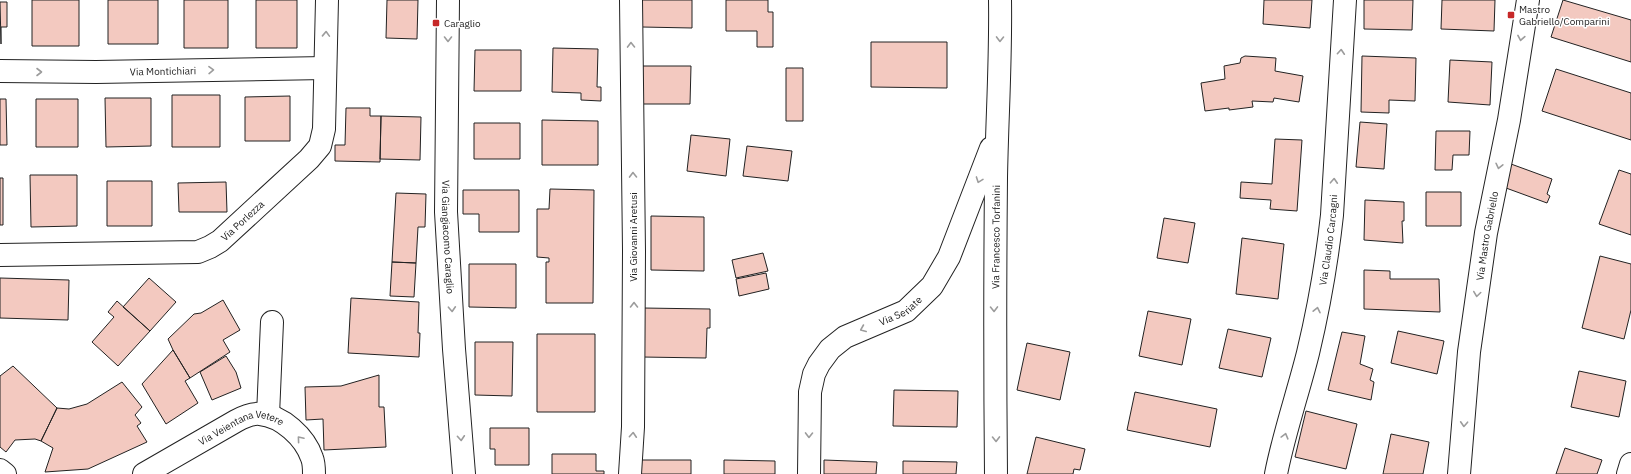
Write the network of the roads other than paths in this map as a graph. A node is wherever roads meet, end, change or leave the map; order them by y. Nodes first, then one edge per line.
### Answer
1 (327, 0) edge
2 (448, 0) edge
3 (631, 0) edge
4 (1000, 0) edge
5 (1345, 0) edge
6 (1528, 0) edge
7 (325, 68) junction
8 (0, 71) edge
9 (997, 130) junction
10 (0, 255) edge
11 (272, 322) dead end
12 (268, 415) junction
13 (1631, 464) edge
14 (0, 470) edge
15 (5, 474) edge
16 (144, 474) edge
17 (314, 474) edge
18 (464, 474) edge
19 (630, 474) edge
20 (809, 474) edge
21 (996, 474) edge
22 (1276, 474) edge
23 (1459, 474) edge
24 (1628, 474) edge

7 -> 1 street, Via Porlezza
2 -> 18 street, Via Giangiacomo Caraglio
19 -> 3 street, Via Giovanni Aretusi
4 -> 9 street, Via Francesco Torfanini
22 -> 5 street, Via Claudio Carcagni
6 -> 23 street, Via Mastro Gabriello
8 -> 7 street, Via Montichiari
7 - 10 street, Via Porlezza
9 -> 20 street, Via Seriate
9 -> 21 street, Via Francesco Torfanini
11 - 12 street
12 - 16 street, Via Veientana Vetere
17 -> 12 street, Via Veientana Vetere
13 - 24 street
14 - 15 street

